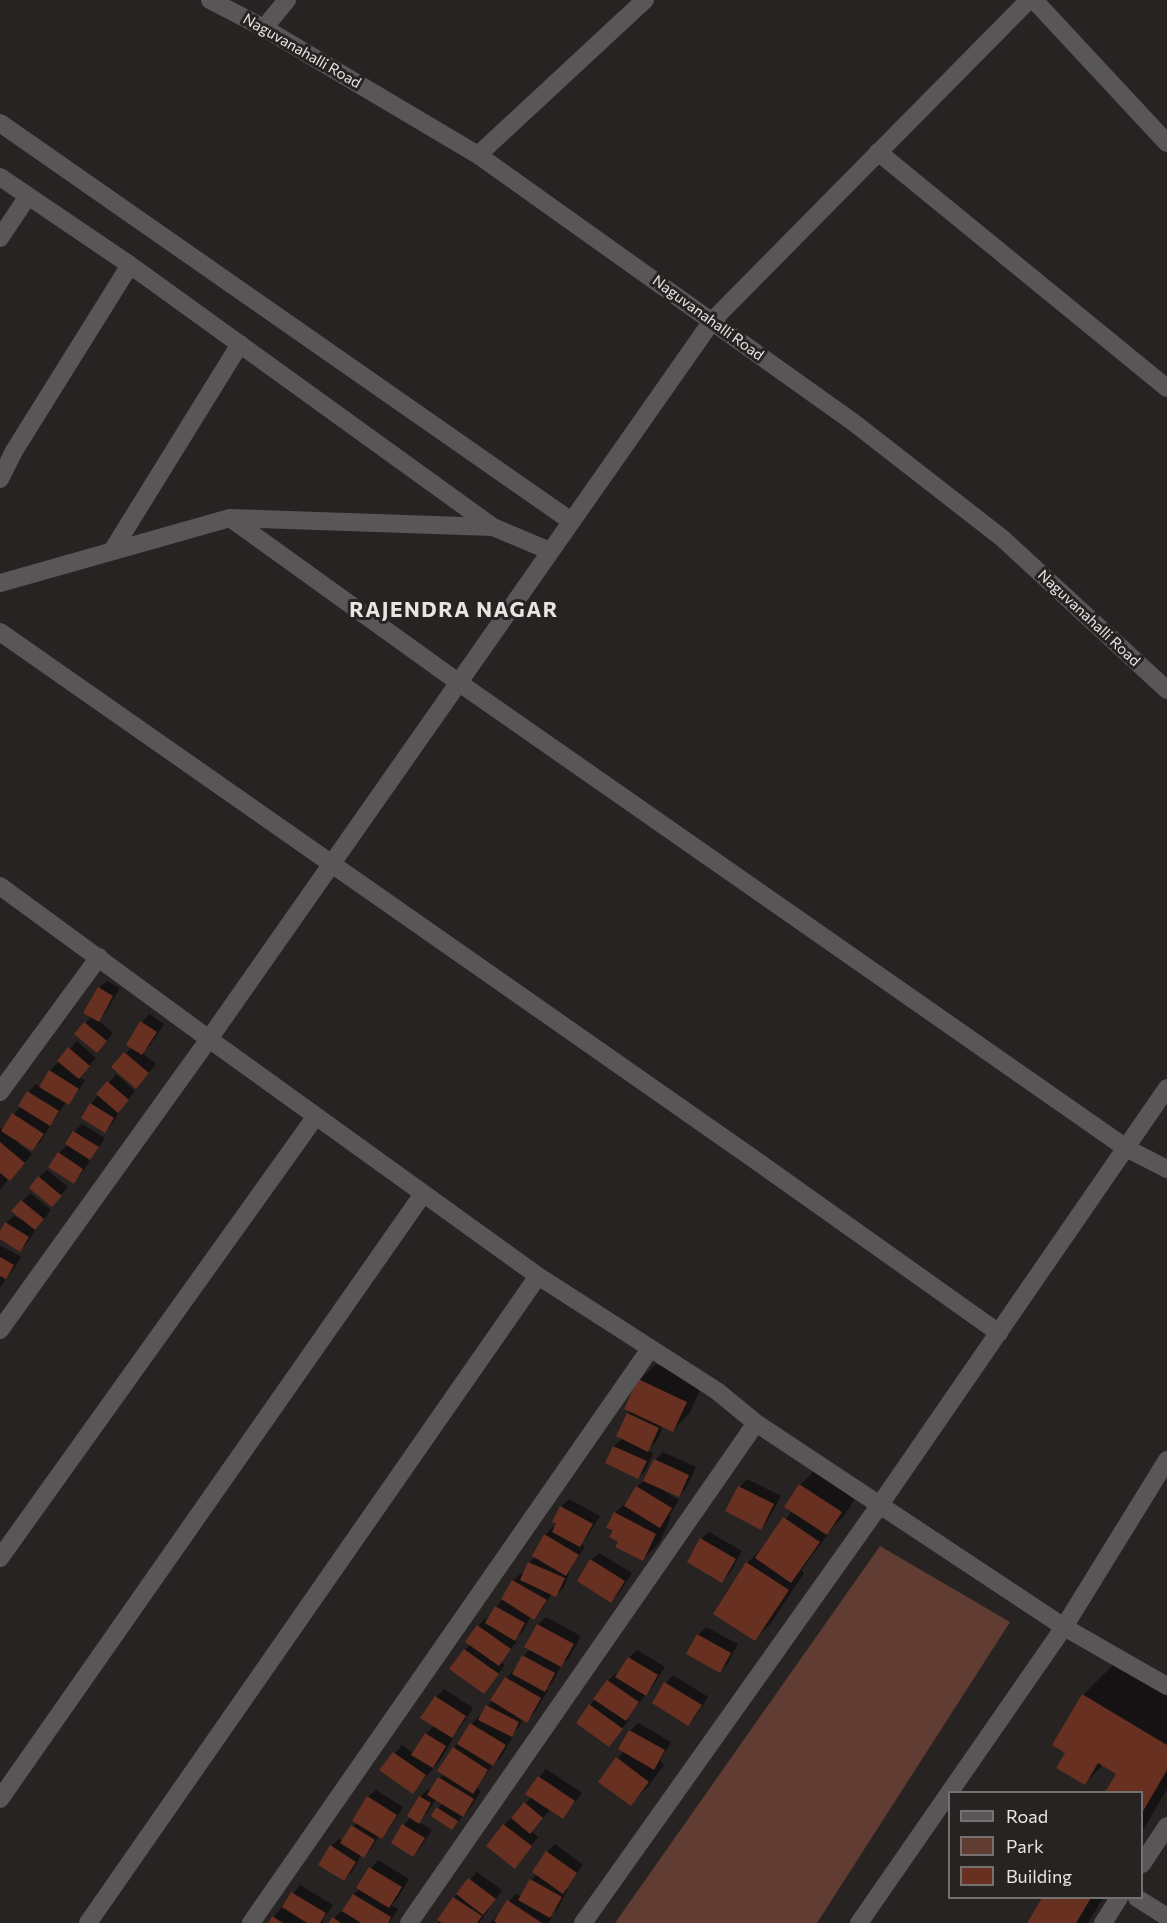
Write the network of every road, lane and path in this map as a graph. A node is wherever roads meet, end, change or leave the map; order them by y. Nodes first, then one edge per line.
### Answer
1 (210, 0) edge
2 (288, 0) edge
3 (645, 0) edge
4 (1029, 0) edge
5 (1034, 0) edge
6 (264, 28) junction
7 (0, 123) edge
8 (1167, 143) edge
9 (878, 152) junction
10 (478, 155) junction
11 (0, 177) edge
12 (28, 196) junction
13 (0, 238) edge
14 (130, 265) junction
15 (712, 321) junction
16 (240, 344) junction
17 (1167, 388) edge
18 (0, 479) edge
19 (230, 518) junction
20 (571, 521) junction
21 (493, 527) junction
22 (112, 551) junction
23 (550, 551) junction
24 (0, 583) edge
25 (0, 632) edge
26 (458, 682) junction
27 (1167, 690) edge
28 (330, 864) junction
29 (0, 886) edge
30 (99, 957) junction
31 (209, 1039) junction
32 (1167, 1088) edge
33 (0, 1092) edge
34 (316, 1116) junction
35 (1126, 1148) junction
36 (1167, 1170) edge
37 (423, 1194) junction
38 (538, 1276) junction
39 (0, 1330) edge
40 (999, 1333) junction
41 (650, 1349) junction
42 (756, 1423) junction
43 (1167, 1460) edge
44 (879, 1506) junction
45 (0, 1558) edge
46 (1064, 1627) junction
47 (1167, 1686) edge
48 (950, 1791) edge
49 (948, 1794) edge
50 (0, 1799) edge
51 (1167, 1826) edge
52 (1143, 1862) edge
53 (1118, 1899) edge
54 (1139, 1899) edge
55 (1167, 1917) edge
56 (88, 1923) edge
57 (251, 1923) edge
58 (409, 1923) edge
59 (583, 1923) edge
60 (859, 1923) edge
61 (1103, 1923) edge

1 - 6 street, Naguvanahalli Road
2 - 6 street
3 - 10 street
4 - 9 street
5 - 8 street
6 - 10 street, Naguvanahalli Road
7 - 20 street
9 - 15 street
9 - 17 street
10 - 15 street, Naguvanahalli Road
11 - 12 street
12 - 13 street
12 - 14 street
14 - 16 street
14 - 18 street
15 - 20 street
15 - 27 street, Naguvanahalli Road
16 - 21 street
16 - 22 street
19 - 21 street
19 - 22 street
19 - 26 street
20 - 23 street
21 - 23 street
22 - 24 street
23 - 26 street
25 - 28 street
26 - 28 street
26 - 35 street
28 - 31 street
28 - 40 street
29 - 30 street
30 - 31 street
30 - 33 street
31 - 34 street
31 - 39 street
32 - 35 street
34 - 37 street
34 - 45 street
35 - 36 street
35 - 40 street
37 - 38 street
37 - 50 street
38 - 41 street
38 - 56 street
40 - 44 street
41 - 42 street
41 - 57 street
42 - 44 street
42 - 58 street
43 - 46 street
44 - 46 street
44 - 59 street
46 - 47 street
46 - 48 street
49 - 60 street
51 - 52 street
53 - 61 street
54 - 55 street

